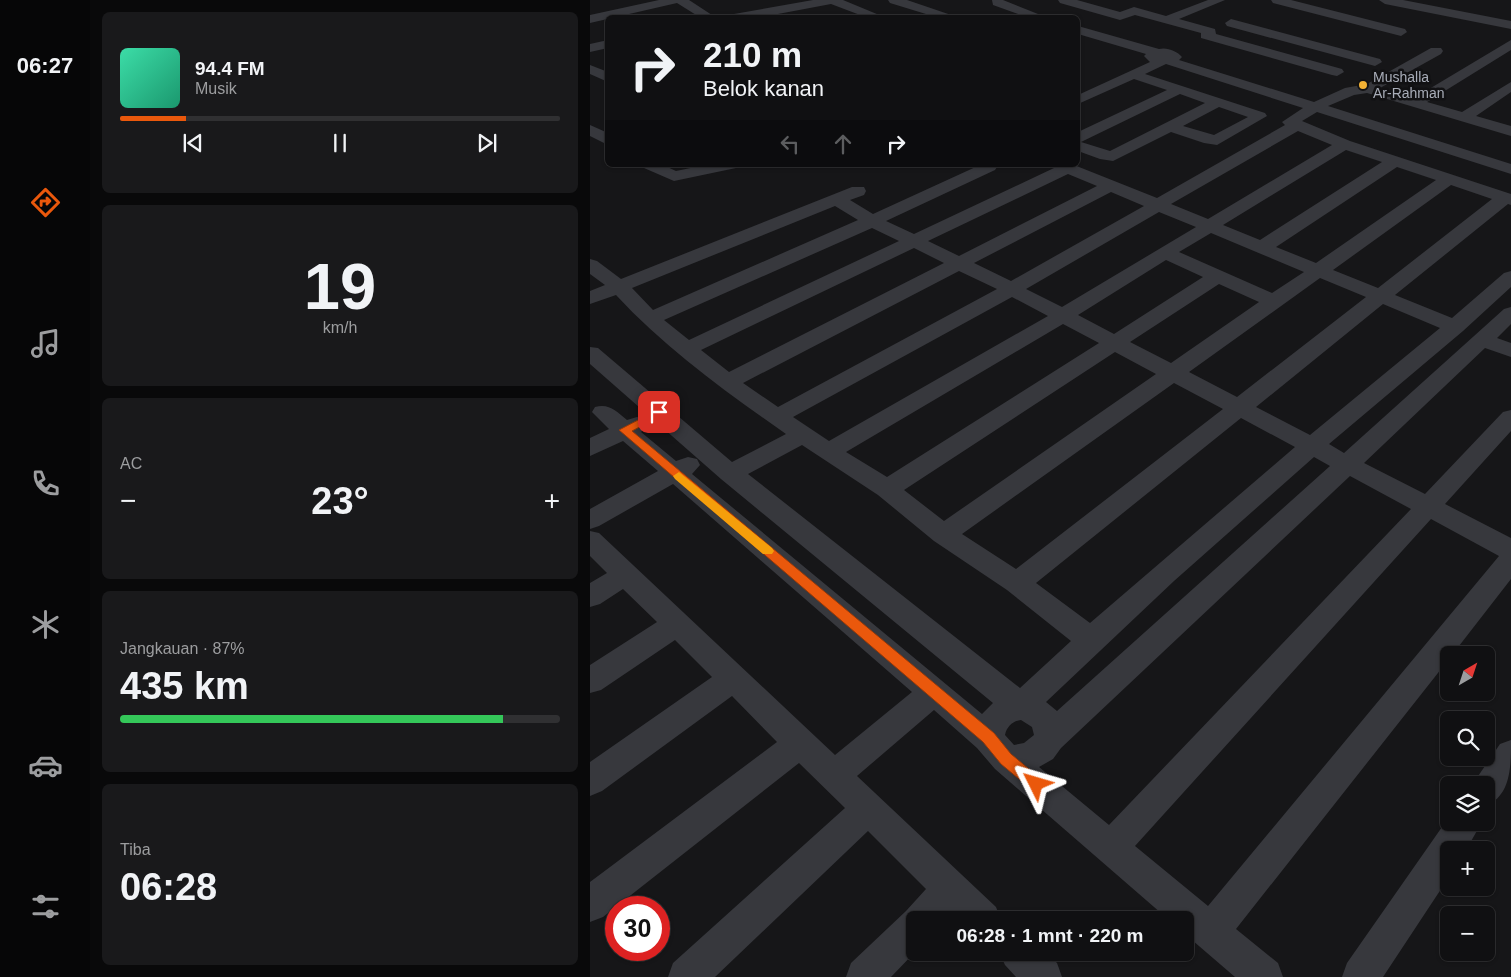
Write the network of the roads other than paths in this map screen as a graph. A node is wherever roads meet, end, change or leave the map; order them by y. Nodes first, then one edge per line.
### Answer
1 (634, 0) edge
2 (676, 0) edge
3 (680, 0) edge
4 (833, 0) edge
5 (1064, 0) edge
6 (1107, 0) edge
7 (1219, 0) edge
8 (1277, 0) edge
9 (786, 2) edge
10 (1156, 3) dead end
11 (1381, 5) edge
12 (597, 6) dead end
13 (645, 7) junction
14 (1088, 7) junction
15 (1262, 8) dead end
16 (1134, 11) junction
17 (886, 12) edge
18 (940, 13) junction
19 (740, 14) edge
20 (610, 15) edge
21 (616, 15) edge
22 (657, 15) edge
23 (706, 15) edge
24 (810, 15) edge
25 (935, 15) edge
26 (946, 15) edge
27 (1012, 15) edge
28 (1031, 15) edge
29 (1247, 15) dead end
30 (1120, 16) junction
31 (605, 17) edge
32 (1405, 17) dead end
33 (590, 19) edge
34 (1166, 20) junction
35 (1231, 22) junction
36 (1511, 25) edge
37 (1401, 32) dead end
38 (1080, 33) edge
39 (1080, 33) edge
40 (1208, 33) junction
41 (1509, 41) edge
42 (1238, 44) junction
43 (1436, 51) dead end
44 (1167, 54) junction
45 (1215, 54) dead end
46 (1277, 55) junction
47 (1375, 62) dead end
48 (1256, 66) dead end
49 (1318, 67) junction
50 (590, 69) edge
51 (1337, 72) dead end
52 (1135, 75) junction
53 (605, 76) edge
54 (1297, 78) dead end
55 (1511, 86) edge
56 (1080, 88) edge
57 (1371, 88) junction
58 (1178, 90) junction
59 (1080, 99) edge
60 (1308, 101) junction
61 (1218, 102) junction
62 (1415, 103) junction
63 (590, 114) edge
64 (1464, 117) junction
65 (605, 122) edge
66 (1295, 126) junction
67 (1171, 127) junction
68 (590, 130) edge
69 (1511, 131) edge
70 (605, 137) edge
71 (1080, 137) edge
72 (1344, 144) junction
73 (1080, 147) edge
74 (1498, 157) edge
75 (1395, 161) junction
76 (654, 167) edge
77 (720, 167) edge
78 (989, 167) dead end
79 (1062, 167) edge
80 (1066, 167) edge
81 (1511, 169) edge
82 (1449, 180) junction
83 (1110, 186) junction
84 (858, 191) dead end
85 (1508, 199) edge
86 (837, 200) junction
87 (1158, 206) junction
88 (872, 221) junction
89 (1208, 226) junction
90 (913, 242) junction
91 (1261, 248) junction
92 (1165, 253) junction
93 (960, 264) junction
94 (590, 265) edge
95 (1319, 272) junction
96 (1511, 276) edge
97 (1217, 277) junction
98 (619, 286) junction
99 (1012, 289) junction
100 (1379, 296) junction
101 (590, 298) edge
102 (1275, 302) junction
103 (1511, 313) edge
104 (1062, 316) junction
105 (650, 319) junction
106 (1456, 327) junction
107 (1484, 340) junction
108 (1113, 343) junction
109 (687, 349) junction
110 (1511, 351) edge
111 (590, 353) edge
112 (1173, 373) junction
113 (727, 382) junction
114 (636, 393) junction
115 (1236, 408) junction
116 (659, 412) junction
117 (596, 415) edge
118 (776, 417) junction
119 (1511, 417) edge
120 (624, 430) junction
121 (803, 435) junction
122 (1312, 445) junction
123 (590, 448) edge
124 (828, 452) junction
125 (708, 454) junction
126 (1347, 463) junction
127 (674, 472) junction
128 (730, 473) junction
129 (887, 490) junction
130 (1429, 508) junction
131 (590, 520) edge
132 (943, 534) junction
133 (590, 540) edge
134 (1511, 550) edge
135 (1511, 560) edge
136 (626, 574) junction
137 (1017, 583) junction
138 (876, 593) junction
139 (590, 596) edge
140 (844, 616) junction
141 (677, 624) junction
142 (1090, 639) junction
143 (733, 678) junction
144 (590, 681) edge
145 (934, 692) junction
146 (1021, 707) junction
147 (1050, 738) junction
148 (800, 743) junction
149 (997, 748) junction
150 (1511, 754) edge
151 (834, 776) junction
152 (1495, 778) edge
153 (590, 781) edge
154 (868, 809) junction
155 (1459, 831) edge
156 (1111, 847) junction
157 (951, 889) junction
158 (590, 904) edge
159 (930, 911) edge
160 (974, 911) edge
161 (1211, 932) junction
162 (906, 935) edge
163 (1027, 961) edge
164 (687, 977) edge
165 (865, 977) edge
166 (1043, 977) edge
167 (1264, 977) edge
168 (1361, 977) edge

1 - 13 street
2 - 13 street
3 - 23 street
4 - 9 street
4 - 17 street
5 - 14 street
6 - 14 street
7 - 34 street
8 - 15 street
8 - 37 street
9 - 19 street
9 - 24 street
10 - 16 street
11 - 32 street
11 - 36 street
12 - 20 street
13 - 21 street
13 - 22 street
14 - 30 street
16 - 30 street
16 - 34 street
17 - 18 street
18 - 25 street
18 - 26 street
27 - 28 street
29 - 35 street
30 - 38 street
31 - 33 street
34 - 40 street
35 - 40 street
35 - 47 street
39 - 44 street
40 - 42 street
40 - 44 street
41 - 62 street
42 - 45 street
42 - 46 street
43 - 57 street
44 - 52 street
44 - 56 street
44 - 60 street
46 - 48 street
46 - 49 street
49 - 51 street
49 - 54 street
50 - 53 street
52 - 58 street
52 - 59 street
55 - 64 street
57 - 60 street
57 - 62 street
58 - 61 street
58 - 71 street
60 - 66 street
60 - 74 street
61 - 67 street
61 - 67 street
62 - 64 street
63 - 65 street
64 - 69 street
66 - 72 street
66 - 87 street
67 - 73 street
68 - 70 street
72 - 75 street
72 - 89 street
74 - 81 street
75 - 82 street
75 - 91 street
76 - 77 street
78 - 88 street
79 - 90 street
80 - 83 street
82 - 85 street
82 - 95 street
83 - 87 street
83 - 93 street
84 - 86 street
85 - 100 street
86 - 88 street
86 - 98 street
87 - 89 street
87 - 99 street
88 - 90 street
88 - 105 street
89 - 91 street
89 - 92 street
90 - 93 street
90 - 109 street
91 - 95 street
92 - 97 street
92 - 104 street
93 - 99 street
93 - 113 street
94 - 98 street
95 - 100 street
95 - 102 street
96 - 106 street
97 - 102 street
97 - 108 street
98 - 101 street
98 - 105 street
99 - 104 street
99 - 118 street
100 - 106 street
100 - 115 street
102 - 112 street
103 - 107 street
104 - 108 street
104 - 124 street
105 - 109 street
106 - 122 street
107 - 110 street
107 - 126 street
108 - 112 street
108 - 129 street
109 - 113 street
111 - 114 street
112 - 115 street
112 - 132 street
113 - 118 street
114 - 116 street
114 - 117 street
115 - 122 street
115 - 137 street
116 - 120 street
116 - 125 street
117 - 120 street
118 - 121 street
119 - 130 street
120 - 123 street
120 - 127 street
121 - 124 street
121 - 128 street
122 - 126 street
122 - 142 street
124 - 129 street
125 - 127 street
125 - 128 street
126 - 130 street
126 - 147 street
127 - 131 street
127 - 140 street
128 - 138 street
129 - 132 street
130 - 134 street
130 - 156 street
132 - 137 street
133 - 136 street
135 - 161 street
136 - 139 street
136 - 141 street
137 - 142 street
138 - 140 street
138 - 146 street
140 - 145 street
141 - 143 street
141 - 144 street
142 - 146 street
143 - 148 street
143 - 153 street
145 - 149 street
145 - 151 street
146 - 147 street
146 - 149 street
147 - 149 street
148 - 151 street
148 - 158 street
149 - 156 street
150 - 152 street
151 - 154 street
154 - 157 street
154 - 164 street
155 - 168 street
156 - 161 street
157 - 159 street
157 - 160 street
161 - 167 street
162 - 165 street
163 - 166 street

